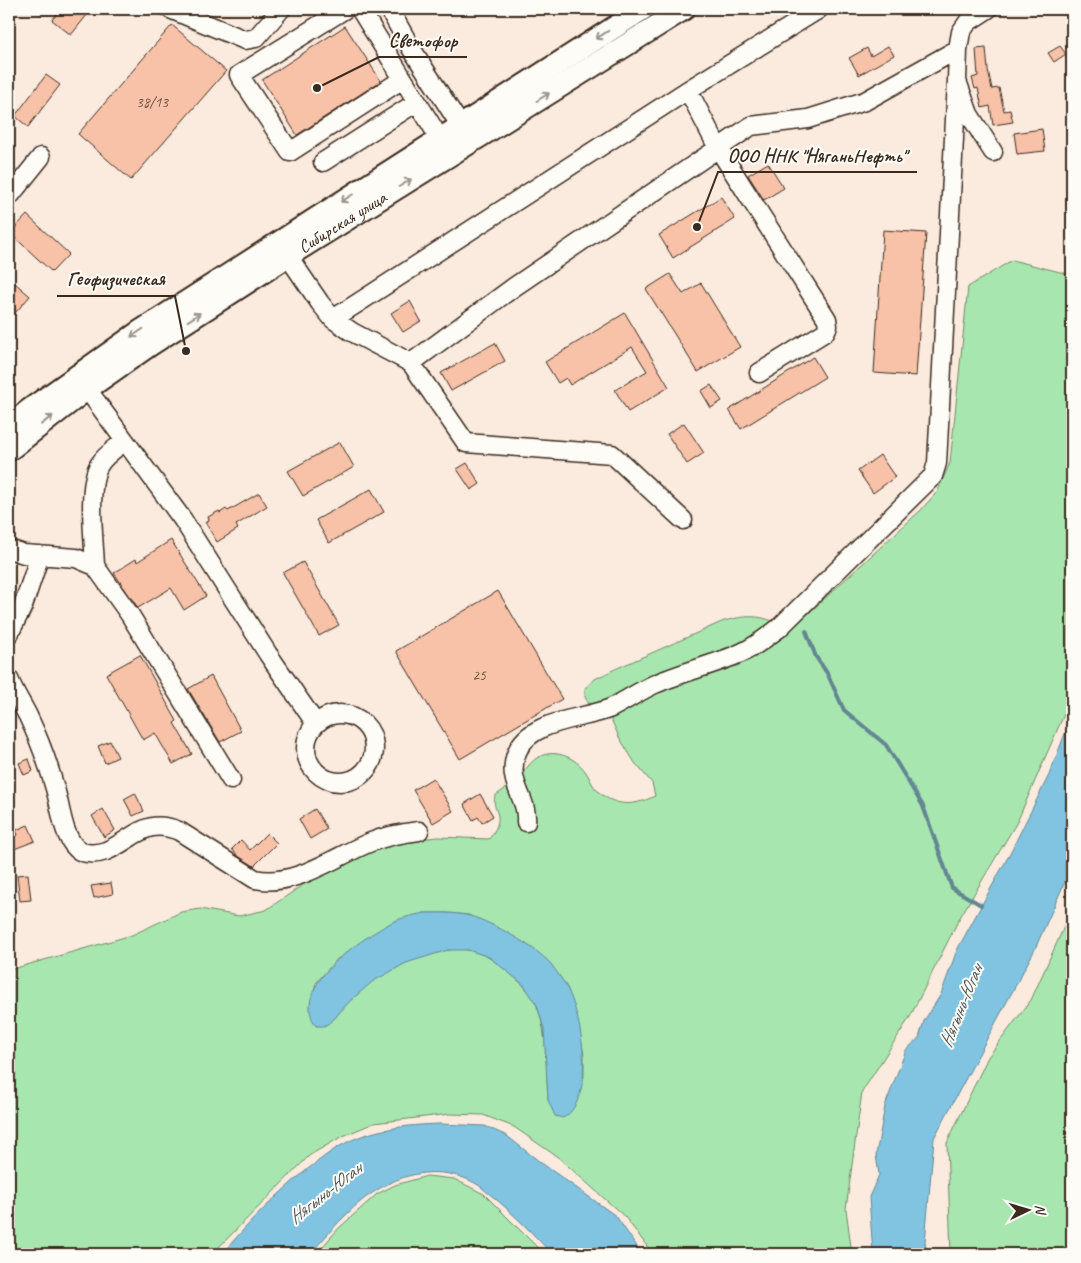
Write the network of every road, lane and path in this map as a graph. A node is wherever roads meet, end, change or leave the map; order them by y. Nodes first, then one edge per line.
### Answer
1 (170, 9) edge
2 (281, 9) edge
3 (345, 9) edge
4 (360, 9) edge
5 (389, 9) edge
6 (643, 9) edge
7 (684, 9) edge
8 (818, 9) edge
9 (988, 9) edge
10 (958, 49) junction
11 (402, 79) junction
12 (957, 81) junction
13 (688, 90) junction
14 (417, 102) junction
15 (460, 126) junction
16 (440, 139) junction
17 (718, 148) junction
18 (993, 152) dead end
19 (41, 157) dead end
20 (323, 162) dead end
21 (9, 197) edge
22 (288, 256) junction
23 (333, 319) junction
24 (412, 363) junction
25 (759, 373) dead end
26 (87, 389) junction
27 (9, 427) edge
28 (125, 441) junction
29 (9, 450) edge
30 (683, 520) dead end
31 (9, 549) edge
32 (40, 555) junction
33 (95, 566) junction
34 (9, 634) edge
35 (9, 679) edge
36 (316, 724) dead end
37 (231, 780) dead end
38 (526, 822) dead end
39 (420, 830) dead end

1 - 2 lane
3 - 11 lane
4 - 11 lane
5 - 15 lane
6 -> 15 main road, Сибирская улица
22 -> 7 main road, Сибирская улица
8 - 13 lane
9 - 10 lane
10 - 12 lane
10 - 17 lane
11 - 14 lane
12 - 18 lane
12 - 38 lane
13 - 17 lane
13 - 23 lane
14 - 16 lane
14 - 20 lane
15 - 16 main road, Сибирская улица
16 -> 27 main road, Сибирская улица
17 - 24 lane
17 - 25 lane
19 - 21 lane
22 - 23 lane
26 -> 22 main road, Сибирская улица
23 - 24 lane
24 - 30 lane
26 - 28 lane
29 -> 26 main road, Сибирская улица
28 - 33 lane
28 - 36 lane
31 - 32 lane
32 - 33 lane
32 - 34 lane
33 - 37 lane
35 - 39 lane

